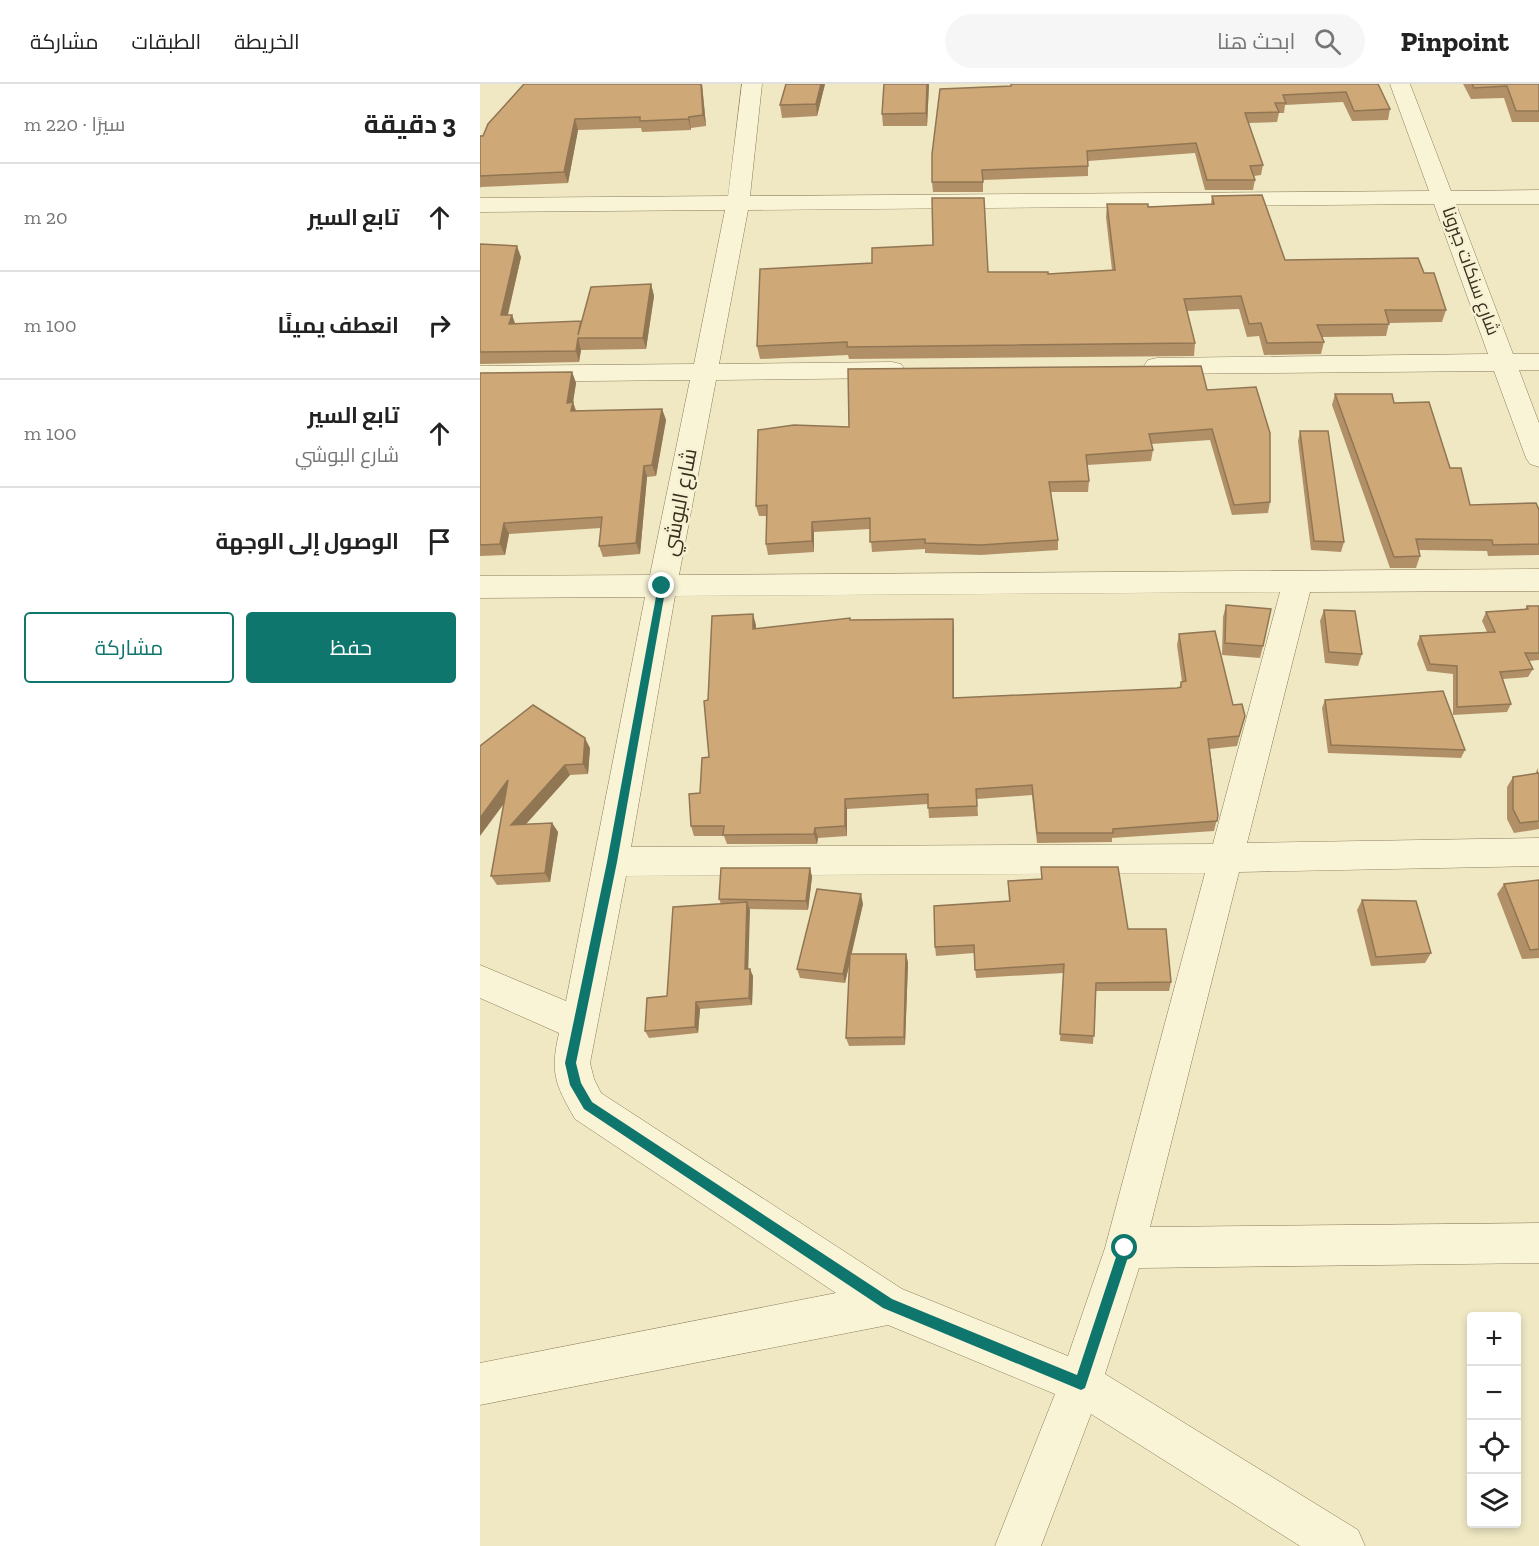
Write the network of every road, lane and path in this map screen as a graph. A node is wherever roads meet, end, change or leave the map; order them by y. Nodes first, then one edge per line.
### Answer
1 (753, 84) edge
2 (1400, 84) edge
3 (1539, 197) edge
4 (1444, 198) junction
5 (738, 203) junction
6 (480, 205) edge
7 (1504, 362) junction
8 (1539, 362) edge
9 (1134, 367) edge
10 (920, 370) edge
11 (705, 373) junction
12 (480, 374) edge
13 (1539, 458) edge
14 (1539, 580) edge
15 (1298, 582) junction
16 (662, 586) junction
17 (480, 587) edge
18 (1539, 852) edge
19 (1228, 858) junction
20 (612, 862) junction
21 (480, 981) edge
22 (578, 1024) junction
23 (1539, 1243) edge
24 (1125, 1248) junction
25 (888, 1304) junction
26 (1081, 1383) junction
27 (480, 1384) edge
28 (1018, 1546) edge
29 (1342, 1546) edge

1 - 5 street, شارع البوشي
2 - 4 street, شارع سنكات جبرونا
3 - 4 street
4 - 5 street
4 - 7 street, شارع سنكات جبرونا
5 - 6 street
5 - 11 street, شارع البوشي
7 - 8 street
7 - 9 street
7 - 13 street, شارع سنكات جبرونا
10 - 11 street
11 - 12 street
11 - 16 street, شارع البوشي
14 - 15 street
15 - 16 street
15 - 19 street
16 - 17 street
16 - 20 street, شارع البوشي
18 - 19 street
19 - 20 street
19 - 24 street
20 - 22 street, شارع البوشي
21 - 22 street
22 - 25 street, شارع البوشي
23 - 24 street
24 - 26 street
25 - 26 street, شارع البوشي
25 - 27 street
26 - 28 street
26 - 29 street, شارع البوشي

